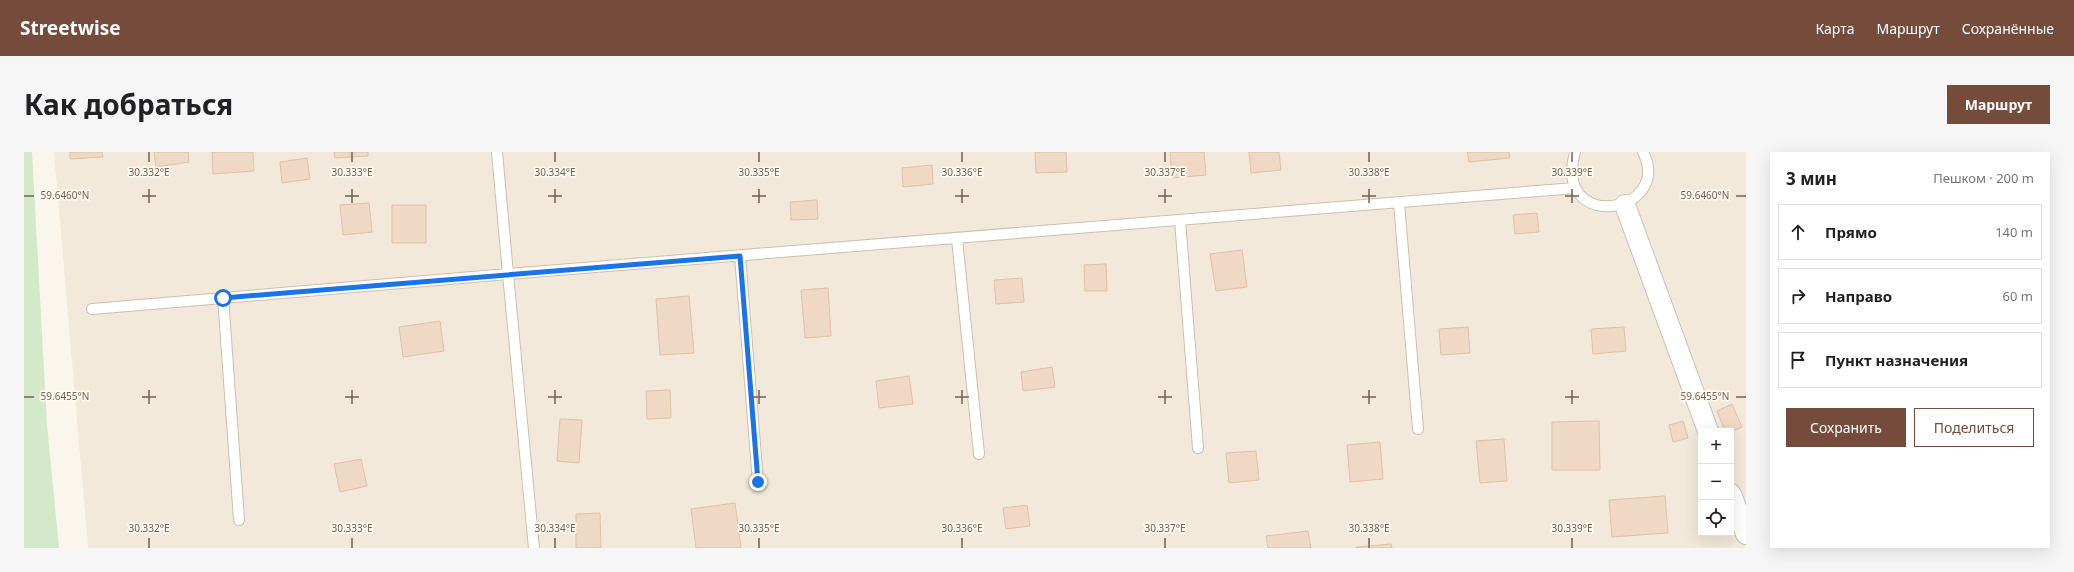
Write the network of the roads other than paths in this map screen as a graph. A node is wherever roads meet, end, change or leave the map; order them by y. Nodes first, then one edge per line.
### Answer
1 (497, 152) edge
2 (1575, 152) edge
3 (1643, 152) edge
4 (1575, 188) junction
5 (1399, 203) junction
6 (1624, 205) junction
7 (1180, 220) junction
8 (958, 239) junction
9 (740, 256) junction
10 (508, 274) junction
11 (223, 298) junction
12 (92, 309) dead end
13 (1707, 428) edge
14 (1418, 429) dead end
15 (1198, 448) dead end
16 (979, 454) dead end
17 (758, 482) dead end
18 (1733, 500) edge
19 (239, 520) dead end
20 (1746, 534) edge
21 (534, 548) edge

1 - 10 lane
2 - 4 lane
3 - 6 lane
4 - 5 lane
4 - 6 lane
5 - 7 lane
5 - 14 lane
6 - 13 street
7 - 8 lane
7 - 15 lane
8 - 9 lane
8 - 16 lane
9 - 10 lane
9 - 17 lane
10 - 11 lane
10 - 21 lane
11 - 12 lane
11 - 19 lane
18 - 20 street

